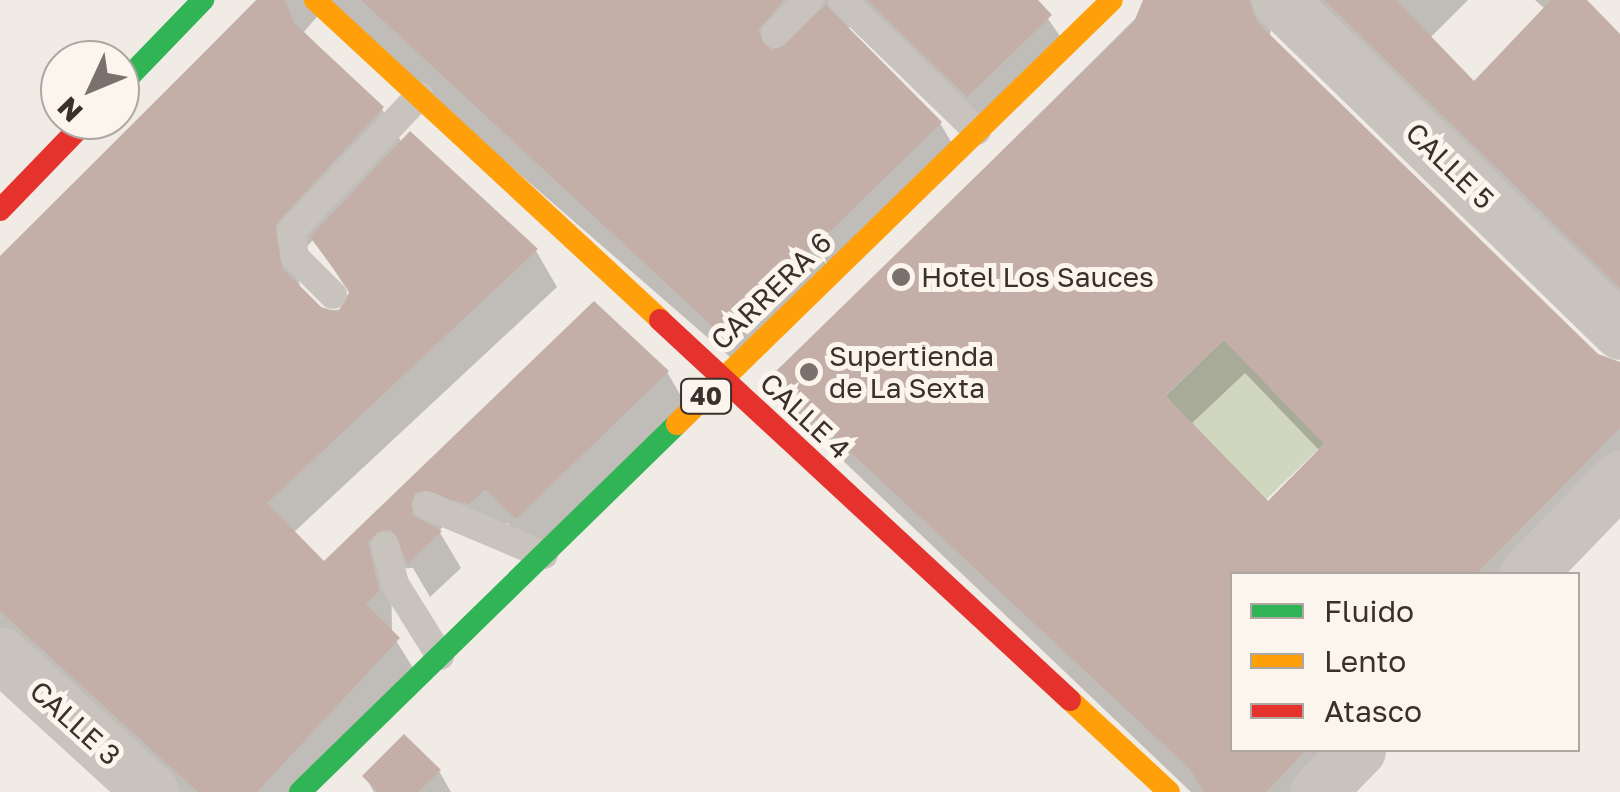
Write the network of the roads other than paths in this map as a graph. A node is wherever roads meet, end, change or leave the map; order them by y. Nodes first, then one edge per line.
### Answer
1 (203, 0) edge
2 (315, 0) edge
3 (809, 0) edge
4 (842, 0) edge
5 (1112, 0) edge
6 (1279, 0) edge
7 (775, 34) dead end
8 (140, 65) edge
9 (420, 96) junction
10 (977, 132) junction
11 (68, 140) edge
12 (0, 210) edge
13 (333, 295) dead end
14 (1620, 332) edge
15 (722, 380) junction
16 (1620, 478) edge
17 (426, 505) dead end
18 (385, 545) dead end
19 (544, 555) junction
20 (1529, 572) edge
21 (0, 654) edge
22 (440, 656) junction
23 (1356, 752) edge
24 (151, 792) edge
25 (300, 792) edge
26 (1169, 792) edge
27 (1317, 792) edge

1 - 8 main road
2 - 9 main road, CALLE 4
3 - 7 lane
4 - 10 lane
5 - 10 main road, CARRERA 6 / 40
6 - 14 street, CALLE 5
9 - 13 lane
9 - 15 main road, CALLE 4
10 - 15 main road, CARRERA 6 / 40
11 - 12 main road
15 - 19 main road, CARRERA 6 / 40
15 - 26 main road, CALLE 4
16 - 20 street
17 - 19 lane
18 - 22 lane
19 - 22 main road, CARRERA 6 / 40
21 - 24 street, CALLE 3
22 - 25 main road, CARRERA 6 / 40
23 - 27 street

